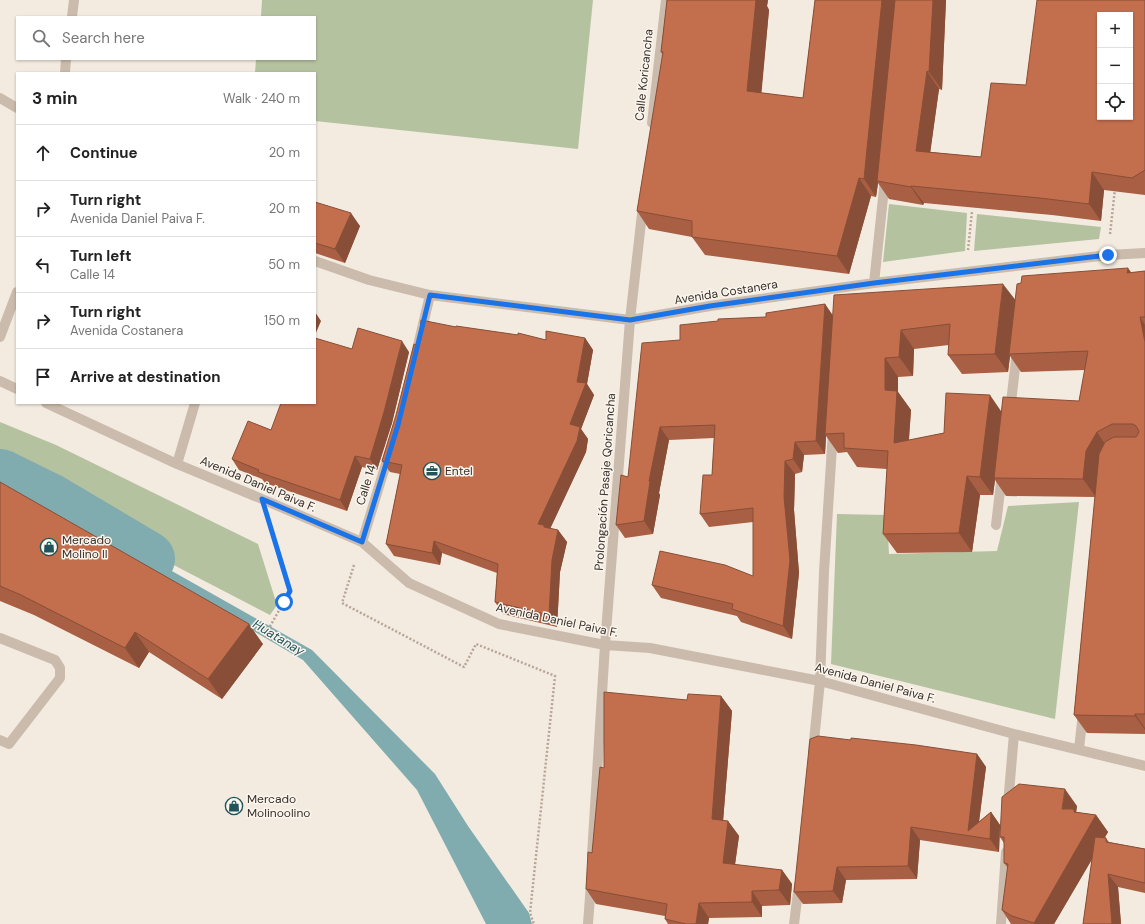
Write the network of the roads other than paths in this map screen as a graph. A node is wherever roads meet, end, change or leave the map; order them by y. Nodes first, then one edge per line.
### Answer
1 (74, 0) edge
2 (666, 0) edge
3 (72, 16) edge
4 (66, 60) edge
5 (65, 72) edge
6 (0, 98) edge
7 (16, 107) edge
8 (651, 133) edge
9 (886, 173) edge
10 (644, 195) edge
11 (1145, 253) edge
12 (316, 261) edge
13 (874, 283) junction
14 (16, 295) edge
15 (430, 295) junction
16 (630, 320) junction
17 (0, 337) edge
18 (1018, 343) edge
19 (413, 364) edge
20 (0, 381) edge
21 (16, 389) edge
22 (48, 404) edge
23 (195, 404) edge
24 (833, 422) edge
25 (1009, 422) edge
26 (392, 447) edge
27 (1004, 462) edge
28 (177, 464) junction
29 (996, 525) dead end
30 (362, 542) junction
31 (0, 638) edge
32 (606, 645) junction
33 (820, 681) junction
34 (1084, 703) edge
35 (1014, 734) junction
36 (0, 740) edge
37 (1079, 749) junction
38 (812, 759) edge
39 (1145, 766) edge
40 (1008, 816) edge
41 (1006, 839) edge
42 (799, 877) edge
43 (588, 924) edge
44 (794, 924) edge
45 (1002, 924) edge

1 - 3 street
2 - 8 street, Calle Koricancha
4 - 5 street
6 - 7 street
9 - 13 street
10 - 16 street
11 - 13 street, Avenida Costanera
12 - 15 street, Avenida Costanera
13 - 16 street, Avenida Costanera
14 - 17 street
15 - 16 street, Avenida Costanera
15 - 19 street
16 - 32 street, Prolongación Pasaje Qoricancha
18 - 25 street
20 - 21 street
22 - 28 street, Avenida Daniel Paiva F.
23 - 28 street
24 - 33 street
26 - 30 street, Calle 14
27 - 29 street
28 - 30 street, Avenida Daniel Paiva F.
30 - 32 street, Avenida Daniel Paiva F.
31 - 36 street
32 - 33 street, Avenida Daniel Paiva F.
32 - 43 street, Prolongación Pasaje Qoricancha
33 - 35 street, Avenida Daniel Paiva F.
33 - 38 street
34 - 37 street
35 - 37 street, Avenida Daniel Paiva F.
35 - 40 street
37 - 39 street, Avenida Daniel Paiva F.
41 - 45 street
42 - 44 street

